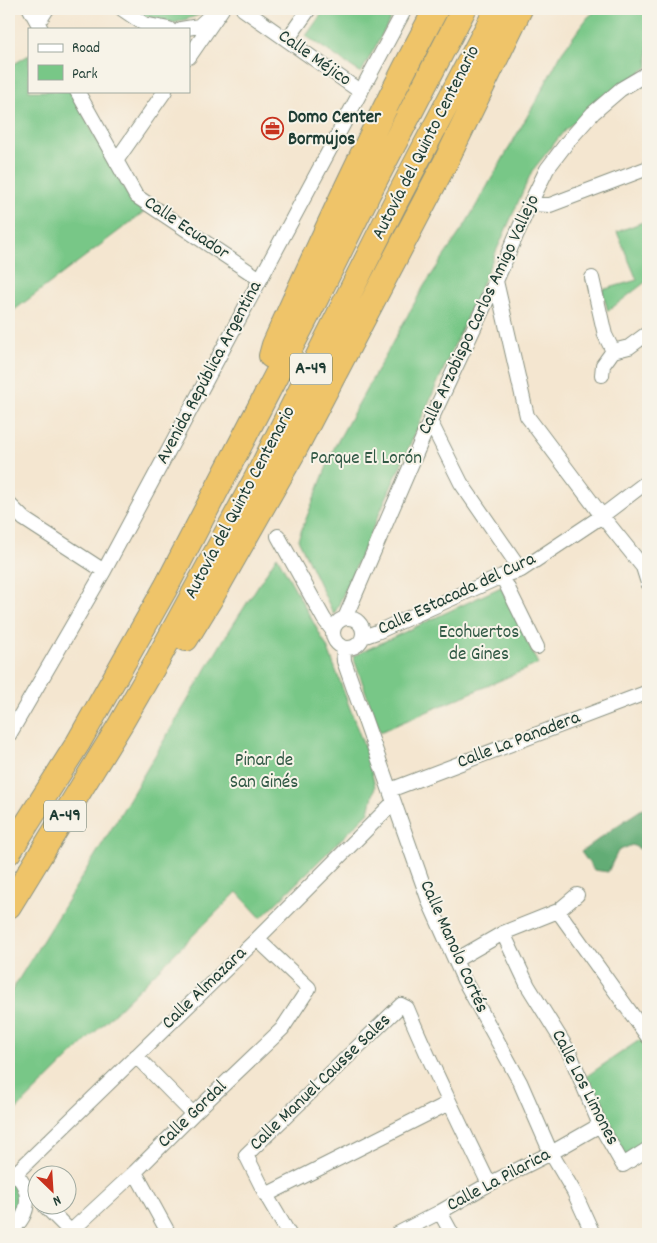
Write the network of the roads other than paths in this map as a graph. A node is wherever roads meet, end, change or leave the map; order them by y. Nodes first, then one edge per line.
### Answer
1 (30, 9) edge
2 (47, 9) edge
3 (122, 9) edge
4 (218, 9) edge
5 (222, 9) edge
6 (243, 9) edge
7 (309, 9) edge
8 (405, 9) edge
9 (436, 9) edge
10 (464, 9) edge
11 (497, 9) edge
12 (520, 9) edge
13 (527, 9) edge
14 (535, 9) edge
15 (40, 26) edge
16 (164, 28) edge
17 (187, 28) edge
18 (514, 39) junction
19 (287, 40) junction
20 (190, 56) edge
21 (648, 74) edge
22 (78, 92) edge
23 (164, 92) edge
24 (361, 92) junction
25 (116, 161) junction
26 (446, 161) junction
27 (648, 168) edge
28 (530, 204) junction
29 (592, 278) dead end
30 (260, 279) junction
31 (496, 281) junction
32 (648, 332) edge
33 (613, 351) junction
34 (602, 375) dead end
35 (255, 416) junction
36 (430, 421) junction
37 (648, 481) edge
38 (9, 504) edge
39 (602, 516) junction
40 (278, 536) dead end
41 (646, 566) edge
42 (521, 570) junction
43 (104, 571) junction
44 (502, 576) junction
45 (648, 583) edge
46 (345, 618) junction
47 (333, 631) junction
48 (362, 637) junction
49 (344, 647) junction
50 (537, 648) dead end
51 (648, 692) edge
52 (120, 725) junction
53 (9, 735) edge
54 (392, 796) junction
55 (9, 852) edge
56 (577, 895) dead end
57 (9, 906) edge
58 (558, 910) junction
59 (503, 933) junction
60 (257, 939) junction
61 (456, 960) junction
62 (648, 1037) edge
63 (136, 1056) junction
64 (450, 1103) junction
65 (193, 1114) junction
66 (600, 1126) junction
67 (648, 1149) edge
68 (551, 1153) junction
69 (135, 1172) junction
70 (16, 1176) edge
71 (490, 1184) junction
72 (28, 1188) edge
73 (266, 1195) junction
74 (440, 1212) junction
75 (54, 1216) edge
76 (9, 1232) edge
77 (70, 1233) edge
78 (169, 1234) edge
79 (289, 1234) edge
80 (397, 1234) edge
81 (452, 1234) edge
82 (593, 1234) edge

1 - 15 street
2 - 15 street
3 - 16 street
4 - 17 street
5 - 20 street
6 - 19 street, Calle Méjico
7 - 19 street
8 - 24 street, Avenida República Argentina
9 - 35 highway
10 - 35 highway, Autovía del Quinto Centenario / A-49
11 - 52 highway, Autovía del Quinto Centenario / A-49
12 - 26 highway
13 - 18 highway
14 - 18 highway
18 - 26 highway
19 - 24 street, Calle Méjico
21 - 28 street, Calle Arzobispo Carlos Amigo Vallejo
22 - 25 street, Calle Ecuador
23 - 25 street
24 - 30 street, Avenida República Argentina
25 - 30 street, Calle Ecuador
26 - 52 highway
27 - 28 street
28 - 31 street, Calle Arzobispo Carlos Amigo Vallejo
29 - 33 street
30 - 43 street, Avenida República Argentina
31 - 36 street, Calle Arzobispo Carlos Amigo Vallejo
31 - 39 street
32 - 33 street
33 - 34 street
35 - 55 highway, Autovía del Quinto Centenario / A-49
36 - 42 street
36 - 46 street, Calle Arzobispo Carlos Amigo Vallejo
37 - 39 street, Calle Estacada del Cura
38 - 43 street
39 - 41 street
39 - 42 street, Calle Estacada del Cura
40 - 47 street
41 - 45 street
42 - 44 street, Calle Estacada del Cura
43 - 53 street, Avenida República Argentina
44 - 48 street, Calle Estacada del Cura
44 - 50 street
46 - 47 street
46 - 48 street
47 - 49 street
48 - 49 street
49 - 54 street, Calle Manolo Cortés
51 - 54 street, Calle La Panadera
52 - 57 highway, Autovía del Quinto Centenario / A-49
54 - 60 street, Calle Almazara
54 - 61 street, Calle Manolo Cortés
56 - 58 street
58 - 59 street
58 - 62 street
59 - 61 street
59 - 66 street, Calle Los Limones
60 - 63 street, Calle Almazara
60 - 65 street, Calle Gordal
61 - 68 street, Calle Manolo Cortés
63 - 65 street
63 - 70 street, Calle Almazara
64 - 71 street, Calle Manuel Causse Sales
64 - 73 street
64 - 73 street, Calle Manuel Causse Sales
65 - 69 street, Calle Gordal
66 - 67 street, Calle Los Limones
66 - 68 street, Calle La Pilarica
68 - 71 street, Calle La Pilarica
68 - 82 street, Calle Manolo Cortés
69 - 77 street, Calle Gordal
69 - 78 street
70 - 72 street
70 - 76 street
71 - 74 street, Calle La Pilarica
73 - 79 street, Calle Manuel Causse Sales
74 - 80 street, Calle La Pilarica
74 - 81 street
75 - 77 street

